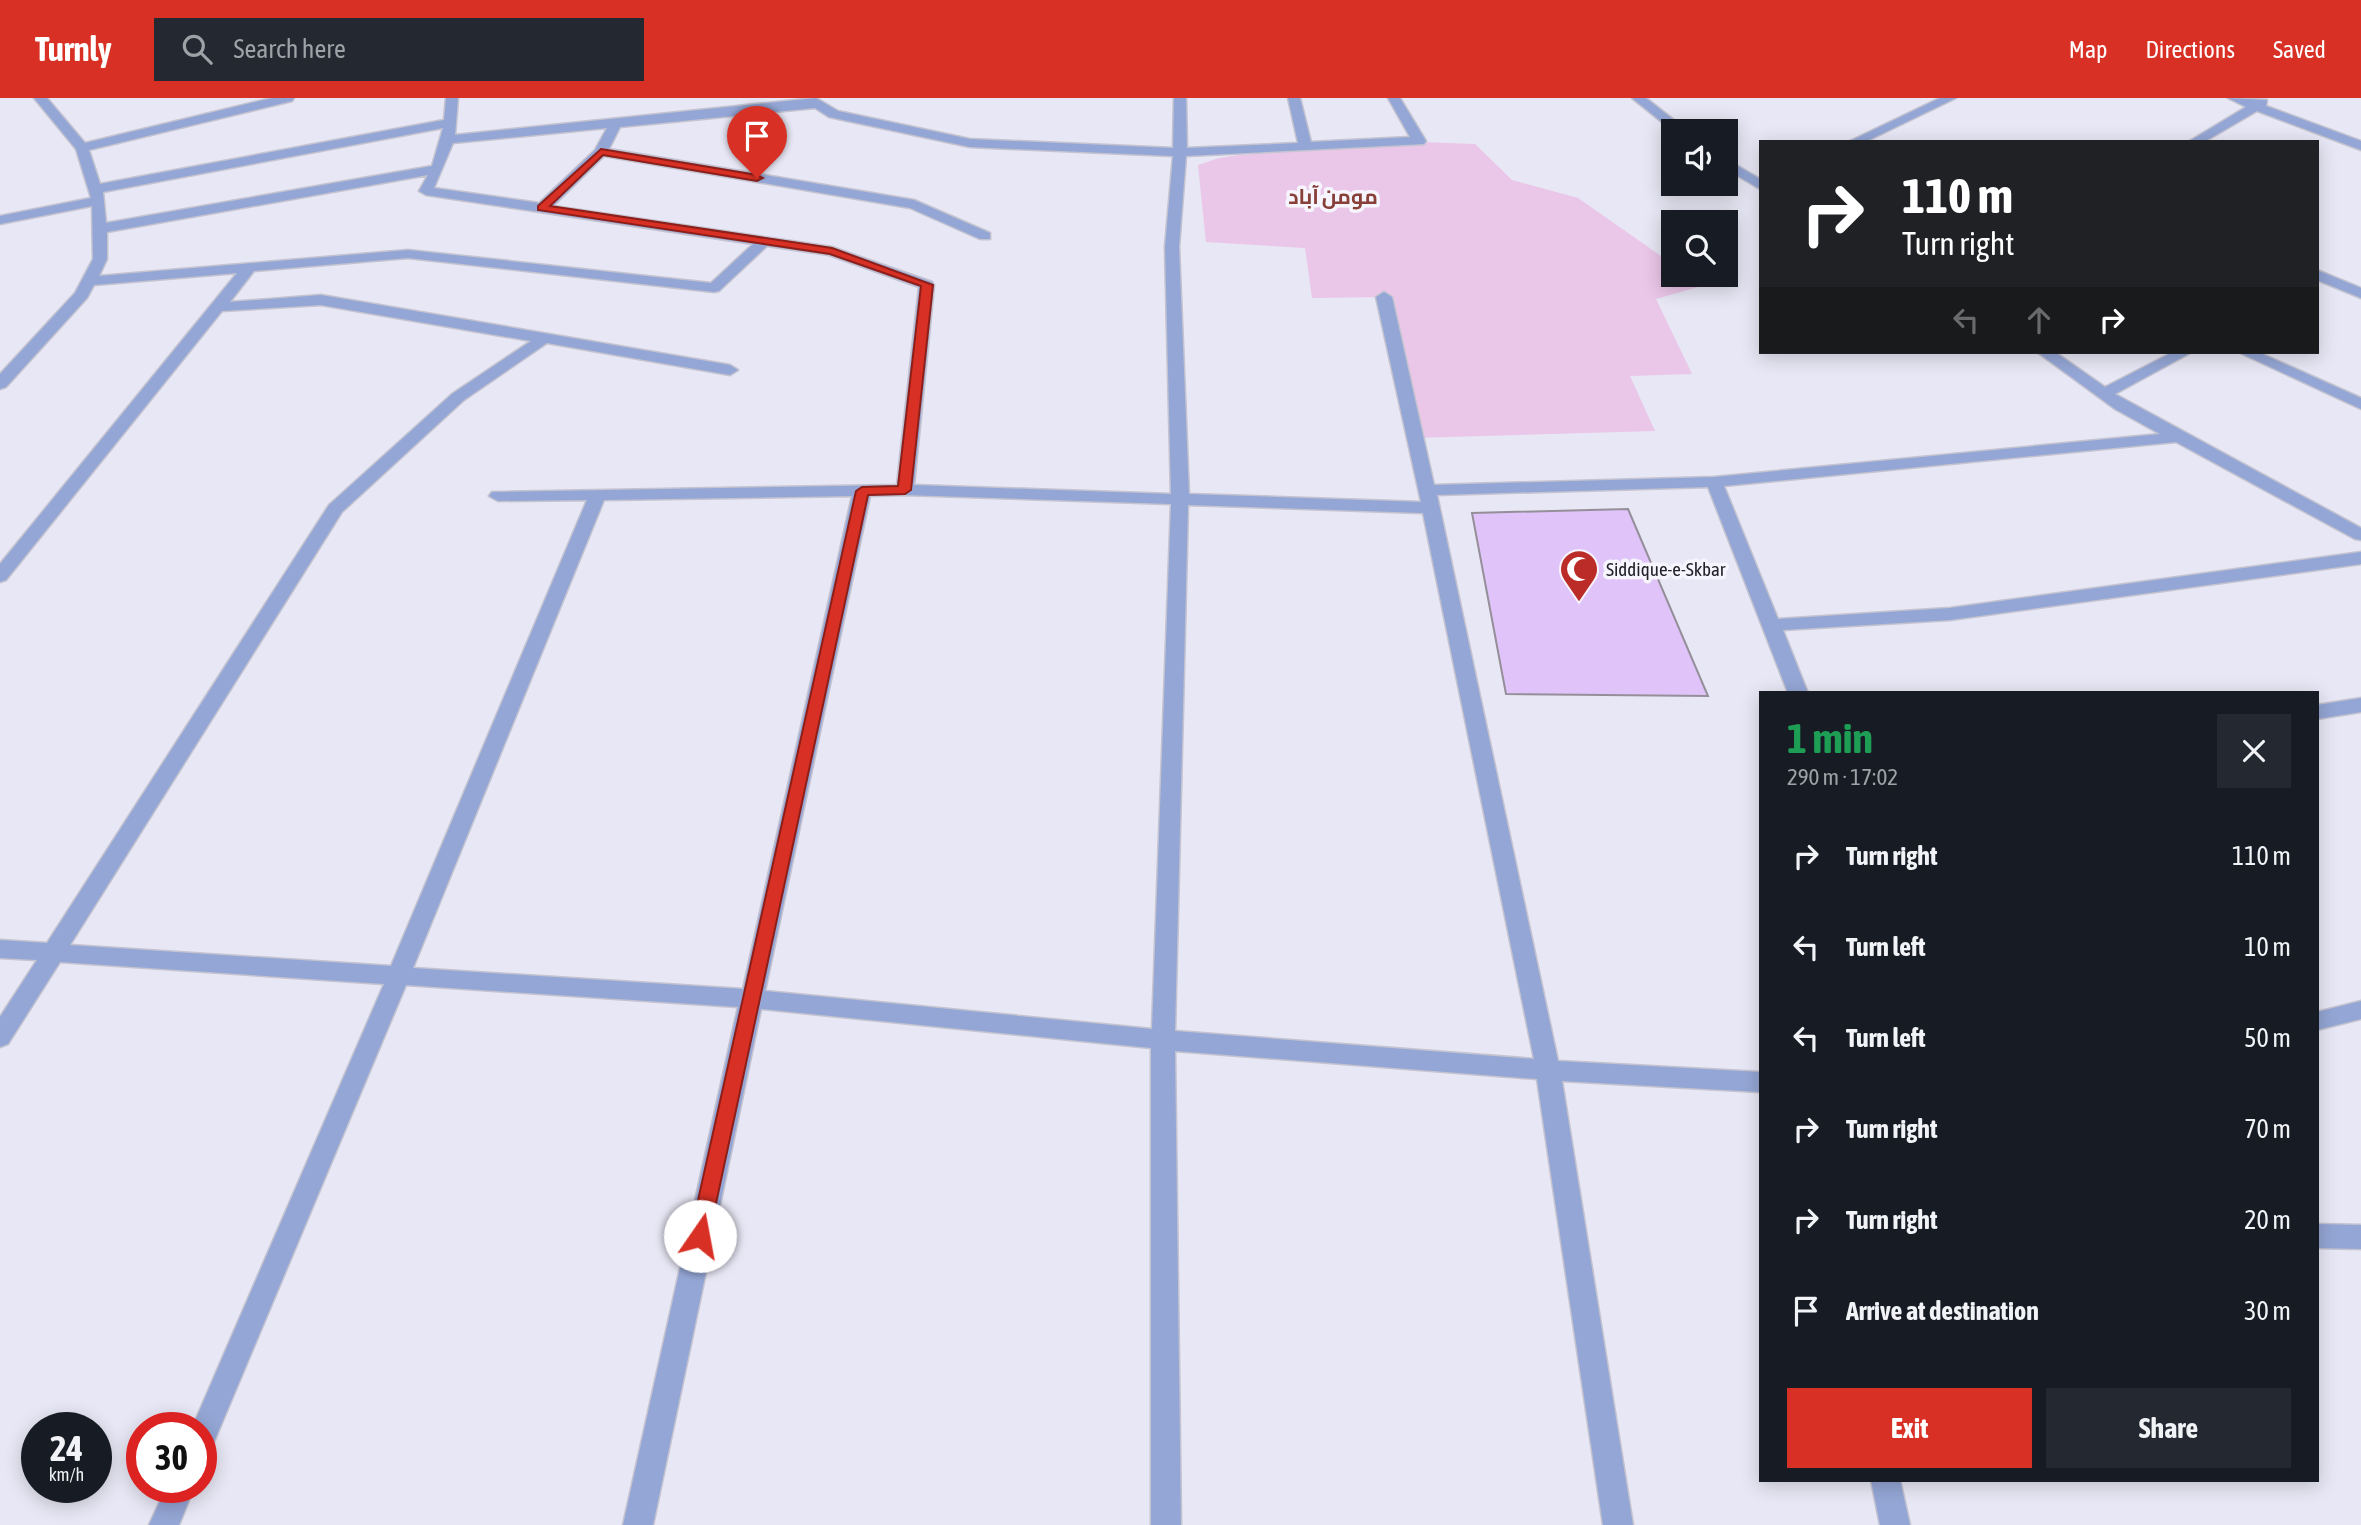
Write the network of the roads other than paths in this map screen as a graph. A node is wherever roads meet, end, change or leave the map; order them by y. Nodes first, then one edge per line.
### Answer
1 (40, 98) edge
2 (288, 98) edge
3 (452, 98) edge
4 (1181, 98) edge
5 (1294, 98) edge
6 (1394, 98) edge
7 (1638, 98) edge
8 (1951, 98) edge
9 (2234, 98) edge
10 (2272, 98) edge
11 (811, 101) edge
12 (2256, 106) junction
13 (1665, 119) edge
14 (451, 123) junction
15 (616, 123) junction
16 (446, 140) junction
17 (1858, 140) edge
18 (2197, 140) edge
19 (1306, 145) junction
20 (2361, 146) edge
21 (82, 148) junction
22 (601, 152) junction
23 (1180, 152) junction
24 (437, 169) junction
25 (1738, 170) edge
26 (1759, 183) edge
27 (97, 195) junction
28 (542, 208) junction
29 (0, 220) edge
30 (99, 229) junction
31 (985, 236) dead end
32 (764, 241) junction
33 (248, 269) junction
34 (2320, 279) edge
35 (89, 281) junction
36 (2361, 294) edge
37 (1384, 297) dead end
38 (217, 307) junction
39 (545, 338) junction
40 (2048, 354) edge
41 (2180, 354) edge
42 (2250, 354) edge
43 (730, 370) dead end
44 (0, 384) edge
45 (2104, 394) junction
46 (2361, 404) edge
47 (2179, 437) junction
48 (1714, 482) junction
49 (905, 490) junction
50 (862, 491) junction
51 (598, 494) junction
52 (498, 496) dead end
53 (1181, 498) junction
54 (1429, 499) junction
55 (2361, 535) edge
56 (2361, 558) edge
57 (0, 576) edge
58 (1771, 625) junction
59 (1797, 691) edge
60 (2361, 705) edge
61 (2319, 712) edge
62 (0, 949) edge
63 (53, 953) junction
64 (398, 977) junction
65 (750, 999) junction
66 (2361, 1010) edge
67 (2319, 1020) edge
68 (0, 1037) edge
69 (1163, 1040) junction
70 (1548, 1070) junction
71 (1759, 1082) edge
72 (2319, 1236) edge
73 (2361, 1237) edge
74 (213, 1412) edge
75 (1885, 1482) edge
76 (174, 1503) edge
77 (164, 1525) edge
78 (638, 1525) edge
79 (1166, 1525) edge
80 (1618, 1525) edge
81 (1895, 1525) edge

1 - 21 street
2 - 21 street
3 - 14 street
4 - 23 street
5 - 19 street
6 - 19 street
7 - 13 street
8 - 17 street
9 - 12 street
10 - 12 street
11 - 15 street
11 - 23 street
12 - 18 street
12 - 20 street
14 - 16 street
14 - 27 street
15 - 16 street
15 - 22 street
16 - 24 street
19 - 23 street
21 - 27 street
22 - 28 street
22 - 31 street
23 - 53 street
24 - 28 street
24 - 30 street
25 - 26 street
27 - 29 street
27 - 30 street
28 - 32 street
30 - 35 street
32 - 33 street
32 - 49 street
33 - 35 street
33 - 38 street
34 - 36 street
35 - 44 street
37 - 54 street
38 - 39 street
38 - 57 street
39 - 43 street
39 - 63 street
40 - 45 street
41 - 45 street
42 - 46 street
45 - 47 street
47 - 48 street
47 - 55 street
48 - 54 street
48 - 58 street
49 - 50 street
49 - 53 street
50 - 51 street
50 - 65 street
51 - 52 street
51 - 64 street
53 - 54 street
53 - 69 street
54 - 70 street
56 - 58 street
58 - 59 street
60 - 61 street
62 - 63 street
63 - 64 street
63 - 68 street
64 - 65 street
64 - 74 street
65 - 69 street
65 - 78 street
66 - 67 street
69 - 70 street
69 - 79 street
70 - 71 street
70 - 80 street
72 - 73 street
75 - 81 street
76 - 77 street

